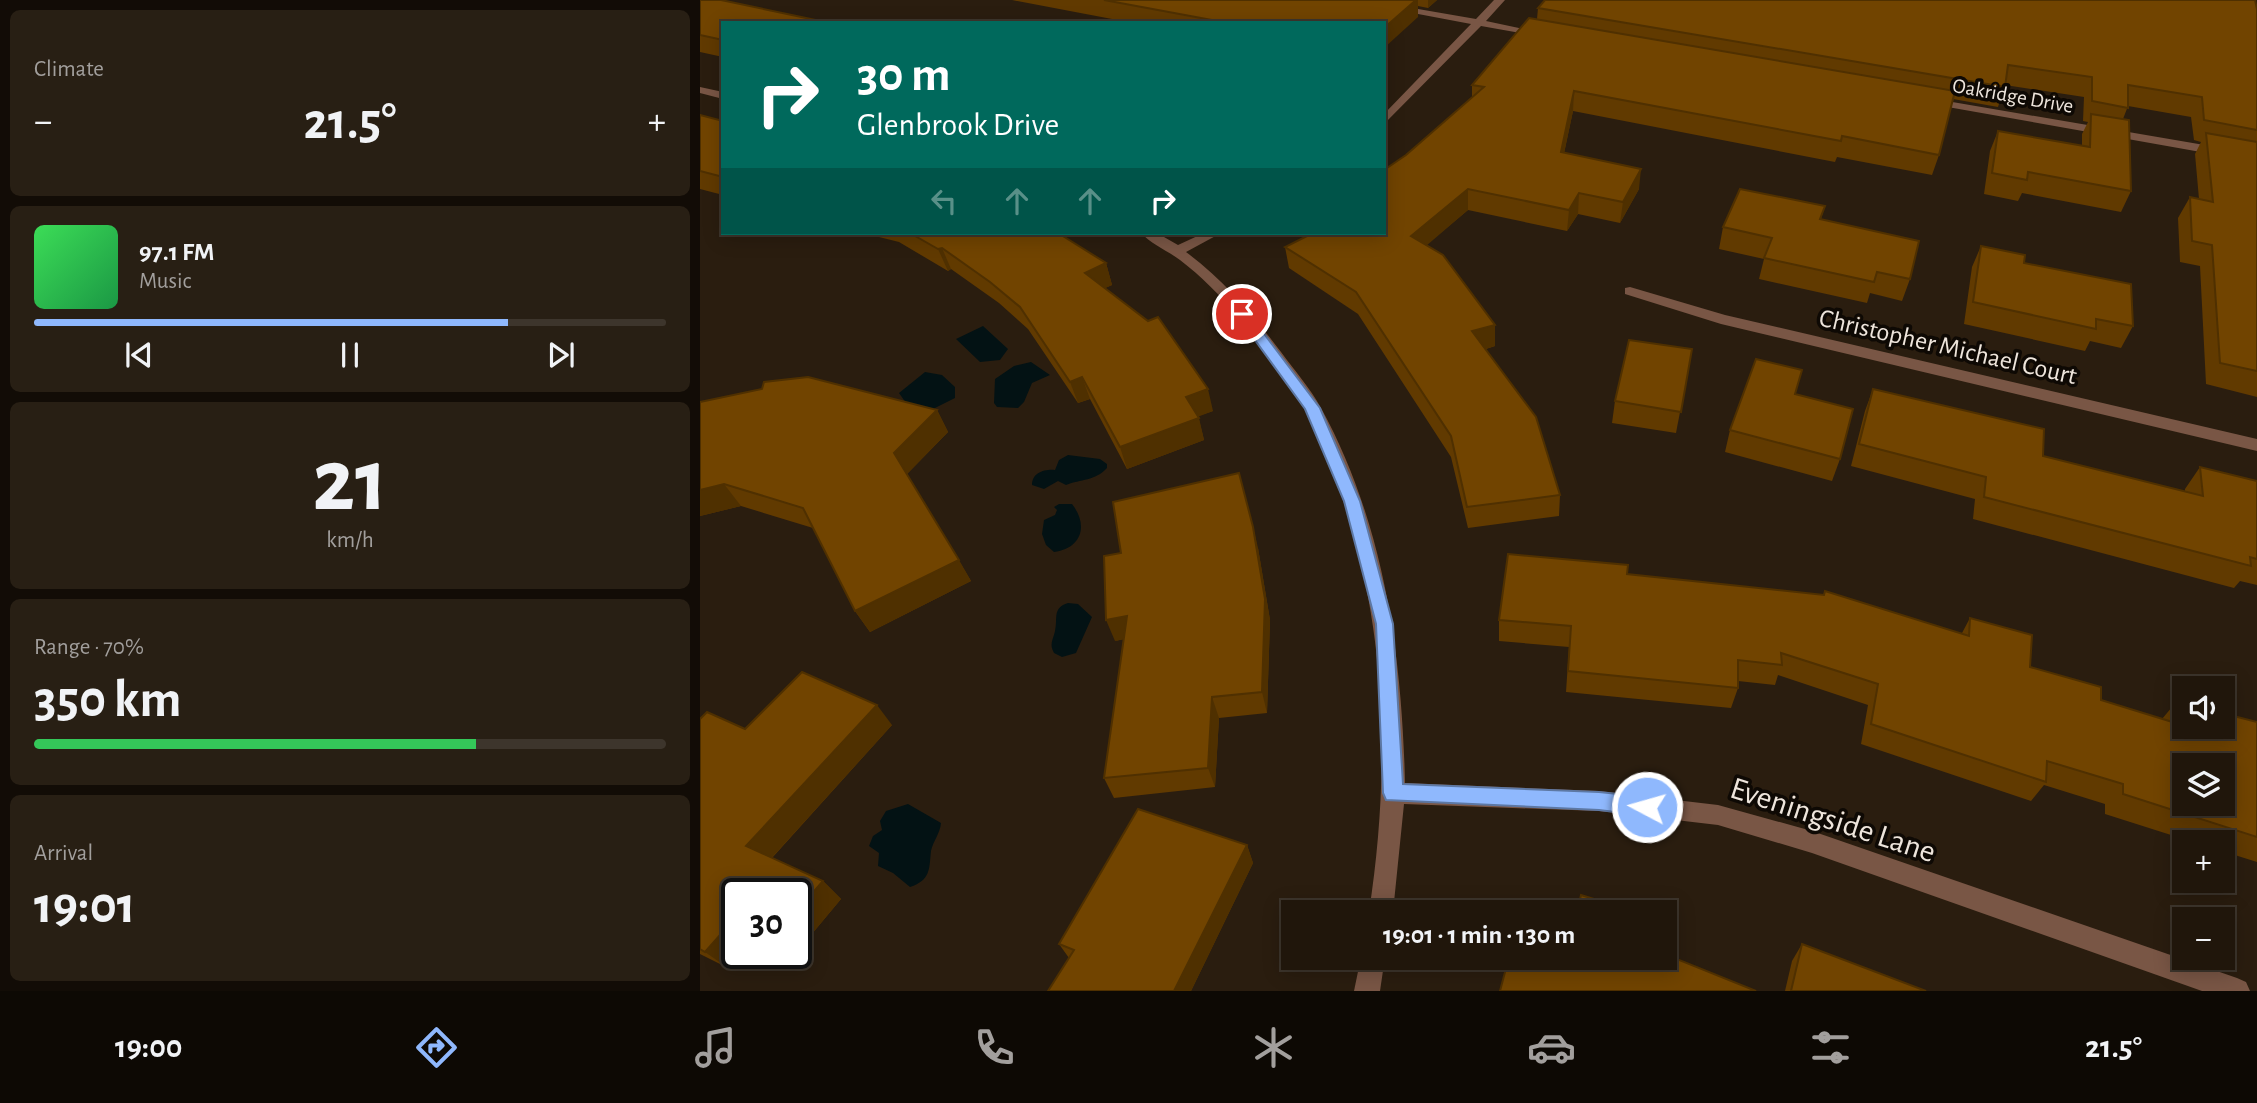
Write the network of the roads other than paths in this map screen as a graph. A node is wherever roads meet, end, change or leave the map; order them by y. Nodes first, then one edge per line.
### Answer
1 (1349, 0) edge
2 (1500, 0) edge
3 (1479, 23) junction
4 (1561, 37) edge
5 (700, 90) edge
6 (721, 95) edge
7 (1916, 99) edge
8 (1386, 119) edge
9 (2257, 158) edge
10 (1152, 235) edge
11 (1210, 235) edge
12 (1179, 250) junction
13 (1630, 291) dead end
14 (2257, 445) edge
15 (1393, 793) junction
16 (1382, 900) edge
17 (1371, 970) edge
18 (1367, 991) edge
19 (2238, 991) edge

1 - 3 street
2 - 3 street
3 - 4 street
3 - 8 street
5 - 6 street
7 - 9 street, Oakridge Drive
10 - 12 street
11 - 12 street
12 - 15 street
13 - 14 street, Christopher Michael Court
15 - 16 street
15 - 19 street, Eveningside Lane
17 - 18 street

